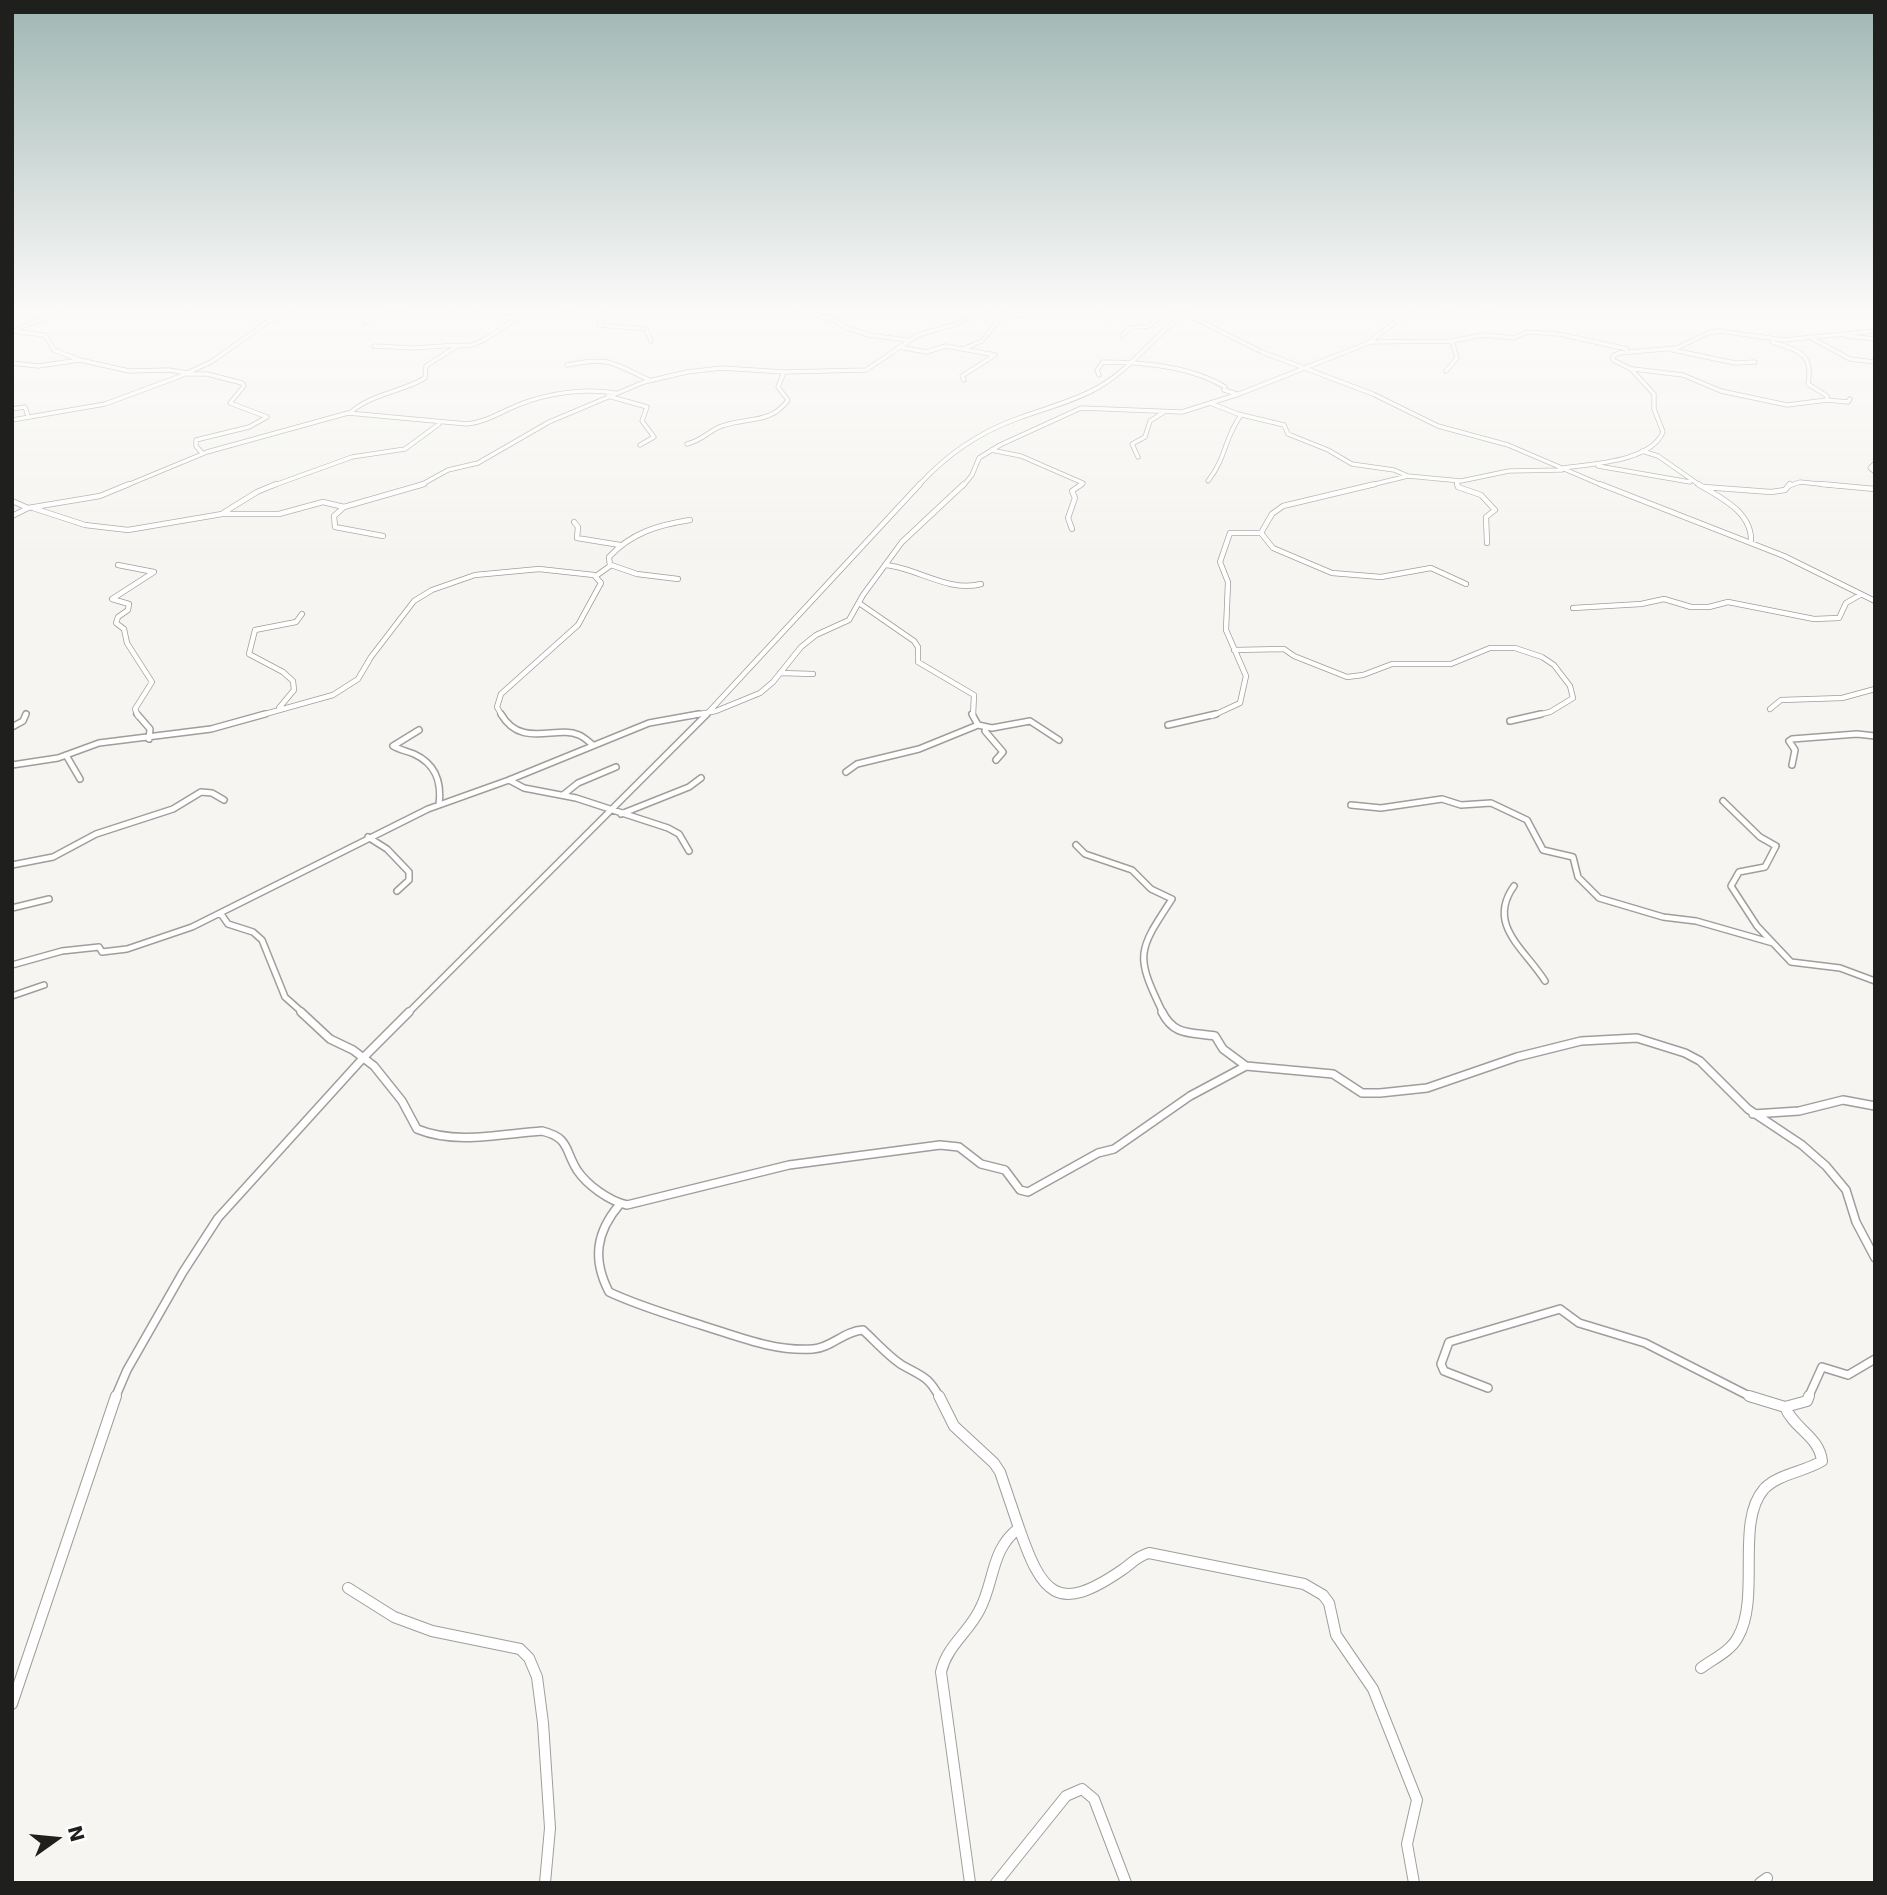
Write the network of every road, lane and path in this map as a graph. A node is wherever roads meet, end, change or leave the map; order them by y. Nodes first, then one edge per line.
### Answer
1 (128, 395) edge
2 (236, 395) edge
3 (384, 395) edge
4 (561, 395) edge
5 (784, 395) edge
6 (1079, 395) edge
7 (1234, 395) edge
8 (1376, 395) edge
9 (1654, 395) edge
10 (1741, 395) edge
11 (1826, 395) edge
12 (608, 396) joint
13 (1827, 400) junction
14 (1850, 400) dead end
15 (1210, 403) junction
16 (12, 409) edge
17 (1166, 411) junction
18 (350, 413) junction
19 (1241, 415) junction
20 (28, 416) junction
21 (12, 420) edge
22 (440, 423) junction
23 (687, 444) dead end
24 (640, 446) dead end
25 (991, 450) junction
26 (1642, 451) junction
27 (202, 453) junction
28 (1138, 457) dead end
29 (1875, 463) edge
30 (1592, 465) junction
31 (1563, 469) junction
32 (1875, 472) edge
33 (1408, 476) junction
34 (1208, 481) dead end
35 (1457, 481) junction
36 (1696, 482) junction
37 (1704, 487) junction
38 (1875, 489) edge
39 (12, 501) edge
40 (30, 508) junction
41 (344, 508) junction
42 (222, 514) junction
43 (12, 516) edge
44 (690, 520) dead end
45 (573, 522) dead end
46 (1072, 529) dead end
47 (1261, 534) junction
48 (383, 536) dead end
49 (1487, 543) dead end
50 (1751, 543) junction
51 (620, 545) junction
52 (118, 565) dead end
53 (611, 565) junction
54 (885, 565) junction
55 (596, 576) junction
56 (678, 579) dead end
57 (981, 584) dead end
58 (1466, 584) dead end
59 (1860, 595) junction
60 (1875, 601) edge
61 (859, 603) junction
62 (1573, 608) dead end
63 (302, 614) dead end
64 (1234, 650) junction
65 (780, 673) junction
66 (813, 674) dead end
67 (1875, 690) edge
68 (278, 709) junction
69 (1770, 709) dead end
70 (708, 713) junction
71 (26, 715) dead end
72 (1510, 721) dead end
73 (978, 725) junction
74 (1168, 725) dead end
75 (12, 727) edge
76 (986, 728) junction
77 (419, 730) dead end
78 (1875, 736) edge
79 (149, 739) junction
80 (1059, 740) dead end
81 (593, 746) junction
82 (66, 755) junction
83 (996, 760) dead end
84 (12, 765) edge
85 (1792, 765) dead end
86 (616, 767) dead end
87 (846, 772) dead end
88 (701, 778) dead end
89 (80, 779) dead end
90 (509, 780) junction
91 (563, 796) junction
92 (224, 800) dead end
93 (1723, 801) dead end
94 (439, 804) junction
95 (1351, 805) dead end
96 (610, 811) junction
97 (621, 814) junction
98 (368, 837) junction
99 (1076, 845) dead end
100 (689, 851) dead end
101 (12, 865) edge
102 (1514, 886) dead end
103 (397, 891) dead end
104 (49, 899) dead end
105 (12, 908) edge
106 (221, 914) junction
107 (1773, 943) junction
108 (12, 964) edge
109 (1545, 981) dead end
110 (1875, 981) edge
111 (44, 985) dead end
112 (12, 996) edge
113 (364, 1057) junction
114 (1246, 1066) junction
115 (1875, 1106) edge
116 (1753, 1114) junction
117 (620, 1204) junction
118 (1875, 1258) edge
119 (1875, 1359) edge
120 (1488, 1388) dead end
121 (1785, 1407) junction
122 (1019, 1528) junction
123 (348, 1588) dead end
124 (1701, 1668) dead end
125 (12, 1704) edge
126 (545, 1883) edge
127 (970, 1883) edge
128 (996, 1883) edge
129 (1126, 1883) edge
130 (1414, 1883) edge

1 - 20 street
2 - 27 street
3 - 18 street
4 - 22 street
5 - 23 street
6 - 70 street
7 - 15 street
8 - 31 street
9 - 26 street
10 - 13 street
11 - 13 street
12 - 24 street
12 - 41 street
13 - 14 street
15 - 17 street
15 - 19 street
16 - 20 street
17 - 25 street
17 - 28 street
18 - 22 street
18 - 27 street
19 - 33 street
19 - 34 street
20 - 21 street
22 - 42 street
25 - 46 street
25 - 54 street
26 - 30 street
26 - 36 street
27 - 40 street
29 - 32 street
30 - 31 street
30 - 36 street
31 - 35 street
31 - 50 street
33 - 35 street
33 - 47 street
35 - 49 street
36 - 37 street
37 - 38 street
37 - 50 street
39 - 40 street
40 - 42 street
40 - 43 street
41 - 42 street
41 - 48 street
44 - 51 street
45 - 51 street
47 - 58 street
47 - 64 street
50 - 59 street
51 - 53 street
52 - 79 street
53 - 55 street
53 - 56 street
54 - 57 street
54 - 61 street
55 - 68 street
55 - 81 street
59 - 60 street
59 - 62 street
61 - 65 street
61 - 73 street
63 - 68 street
64 - 72 street
64 - 74 street
65 - 66 street
65 - 70 street
67 - 69 street
68 - 79 street
70 - 81 street
70 - 96 street
71 - 75 street
73 - 76 street
73 - 87 street
76 - 80 street
76 - 83 street
77 - 94 street
78 - 85 street
79 - 82 street
81 - 90 street
82 - 84 street
82 - 89 street
86 - 91 street
88 - 97 street
90 - 91 street
90 - 94 street
91 - 96 street
92 - 101 street
93 - 107 street
94 - 98 street
95 - 107 street
96 - 97 street
96 - 113 street
97 - 100 street
98 - 103 street
98 - 106 street
99 - 114 street
102 - 109 street
104 - 105 street
106 - 108 street
106 - 113 street
107 - 110 street
111 - 112 street
113 - 117 street
113 - 125 street
114 - 116 street
114 - 117 street
115 - 116 street
116 - 118 street
117 - 122 street
119 - 121 street
120 - 121 street
121 - 124 street
122 - 127 street
122 - 130 street
123 - 126 street
128 - 129 street

